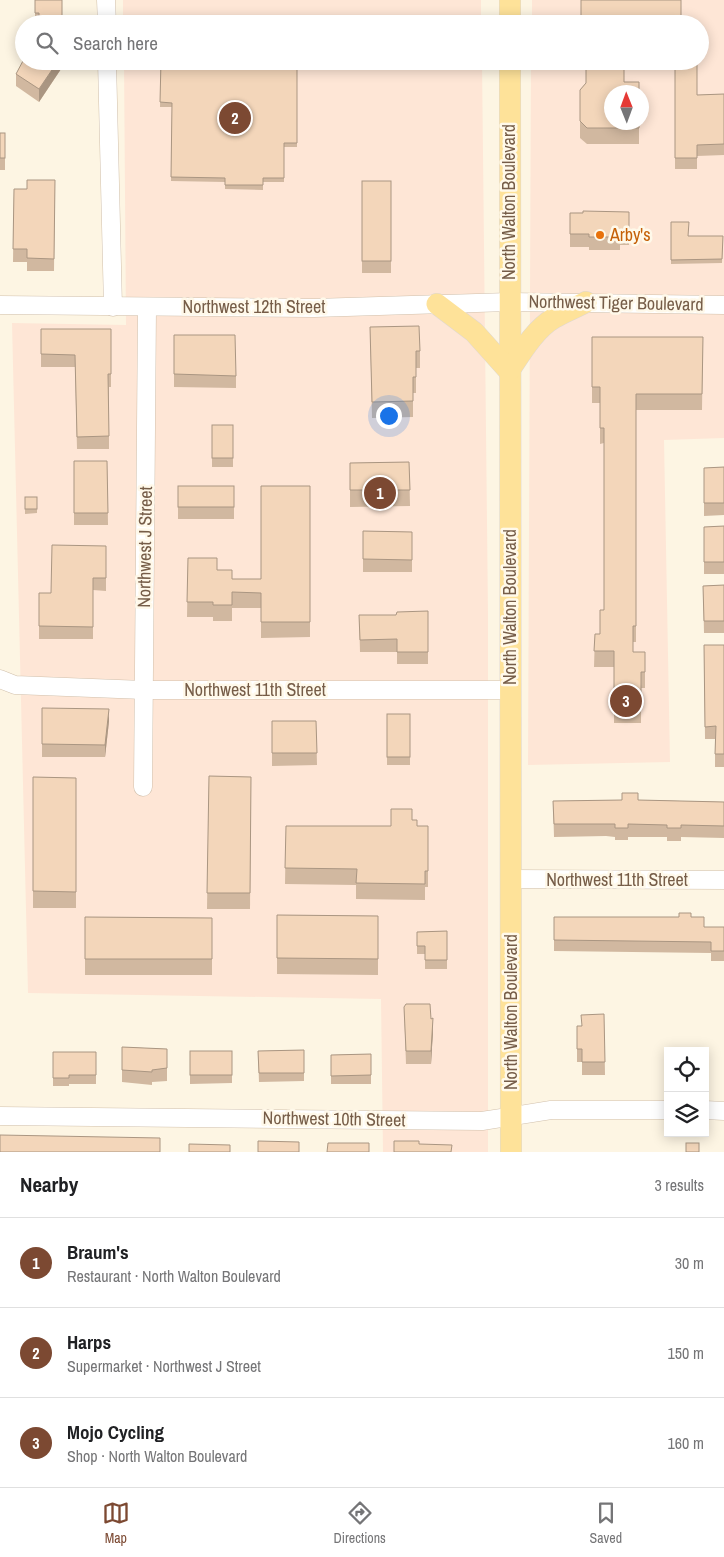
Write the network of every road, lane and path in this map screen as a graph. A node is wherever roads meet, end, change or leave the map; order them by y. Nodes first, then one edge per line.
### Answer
1 (106, 0) edge
2 (510, 0) edge
3 (107, 15) edge
4 (510, 15) edge
5 (108, 70) edge
6 (510, 70) edge
7 (509, 302) junction
8 (586, 302) junction
9 (437, 304) junction
10 (0, 305) edge
11 (724, 305) edge
12 (113, 307) junction
13 (147, 308) junction
14 (509, 371) junction
15 (0, 679) edge
16 (144, 690) junction
17 (510, 690) junction
18 (143, 787) dead end
19 (511, 880) junction
20 (724, 880) edge
21 (664, 1110) edge
22 (709, 1110) edge
23 (724, 1110) edge
24 (0, 1116) edge
25 (511, 1116) junction
26 (511, 1152) edge

1 - 3 street
2 - 4 main road
5 - 12 street
6 - 7 main road, North Walton Boulevard
7 - 8 street, Northwest Tiger Boulevard
7 - 9 street, Northwest 12th Street
7 - 14 main road, North Walton Boulevard
8 - 11 street, Northwest Tiger Boulevard
8 - 14 main road
9 - 13 street, Northwest 12th Street
9 - 14 main road
10 - 12 street, Northwest 12th Street
12 - 13 street, Northwest 12th Street
13 - 16 street, Northwest J Street
14 - 17 main road, North Walton Boulevard
15 - 16 street, Northwest 11th Street
16 - 17 street, Northwest 11th Street
16 - 18 street, Northwest J Street
17 - 19 main road, North Walton Boulevard
19 - 20 street, Northwest 11th Street
19 - 25 main road, North Walton Boulevard
21 - 25 street, Northwest 10th Street
22 - 23 street
24 - 25 street, Northwest 10th Street
25 - 26 main road, North Walton Boulevard

